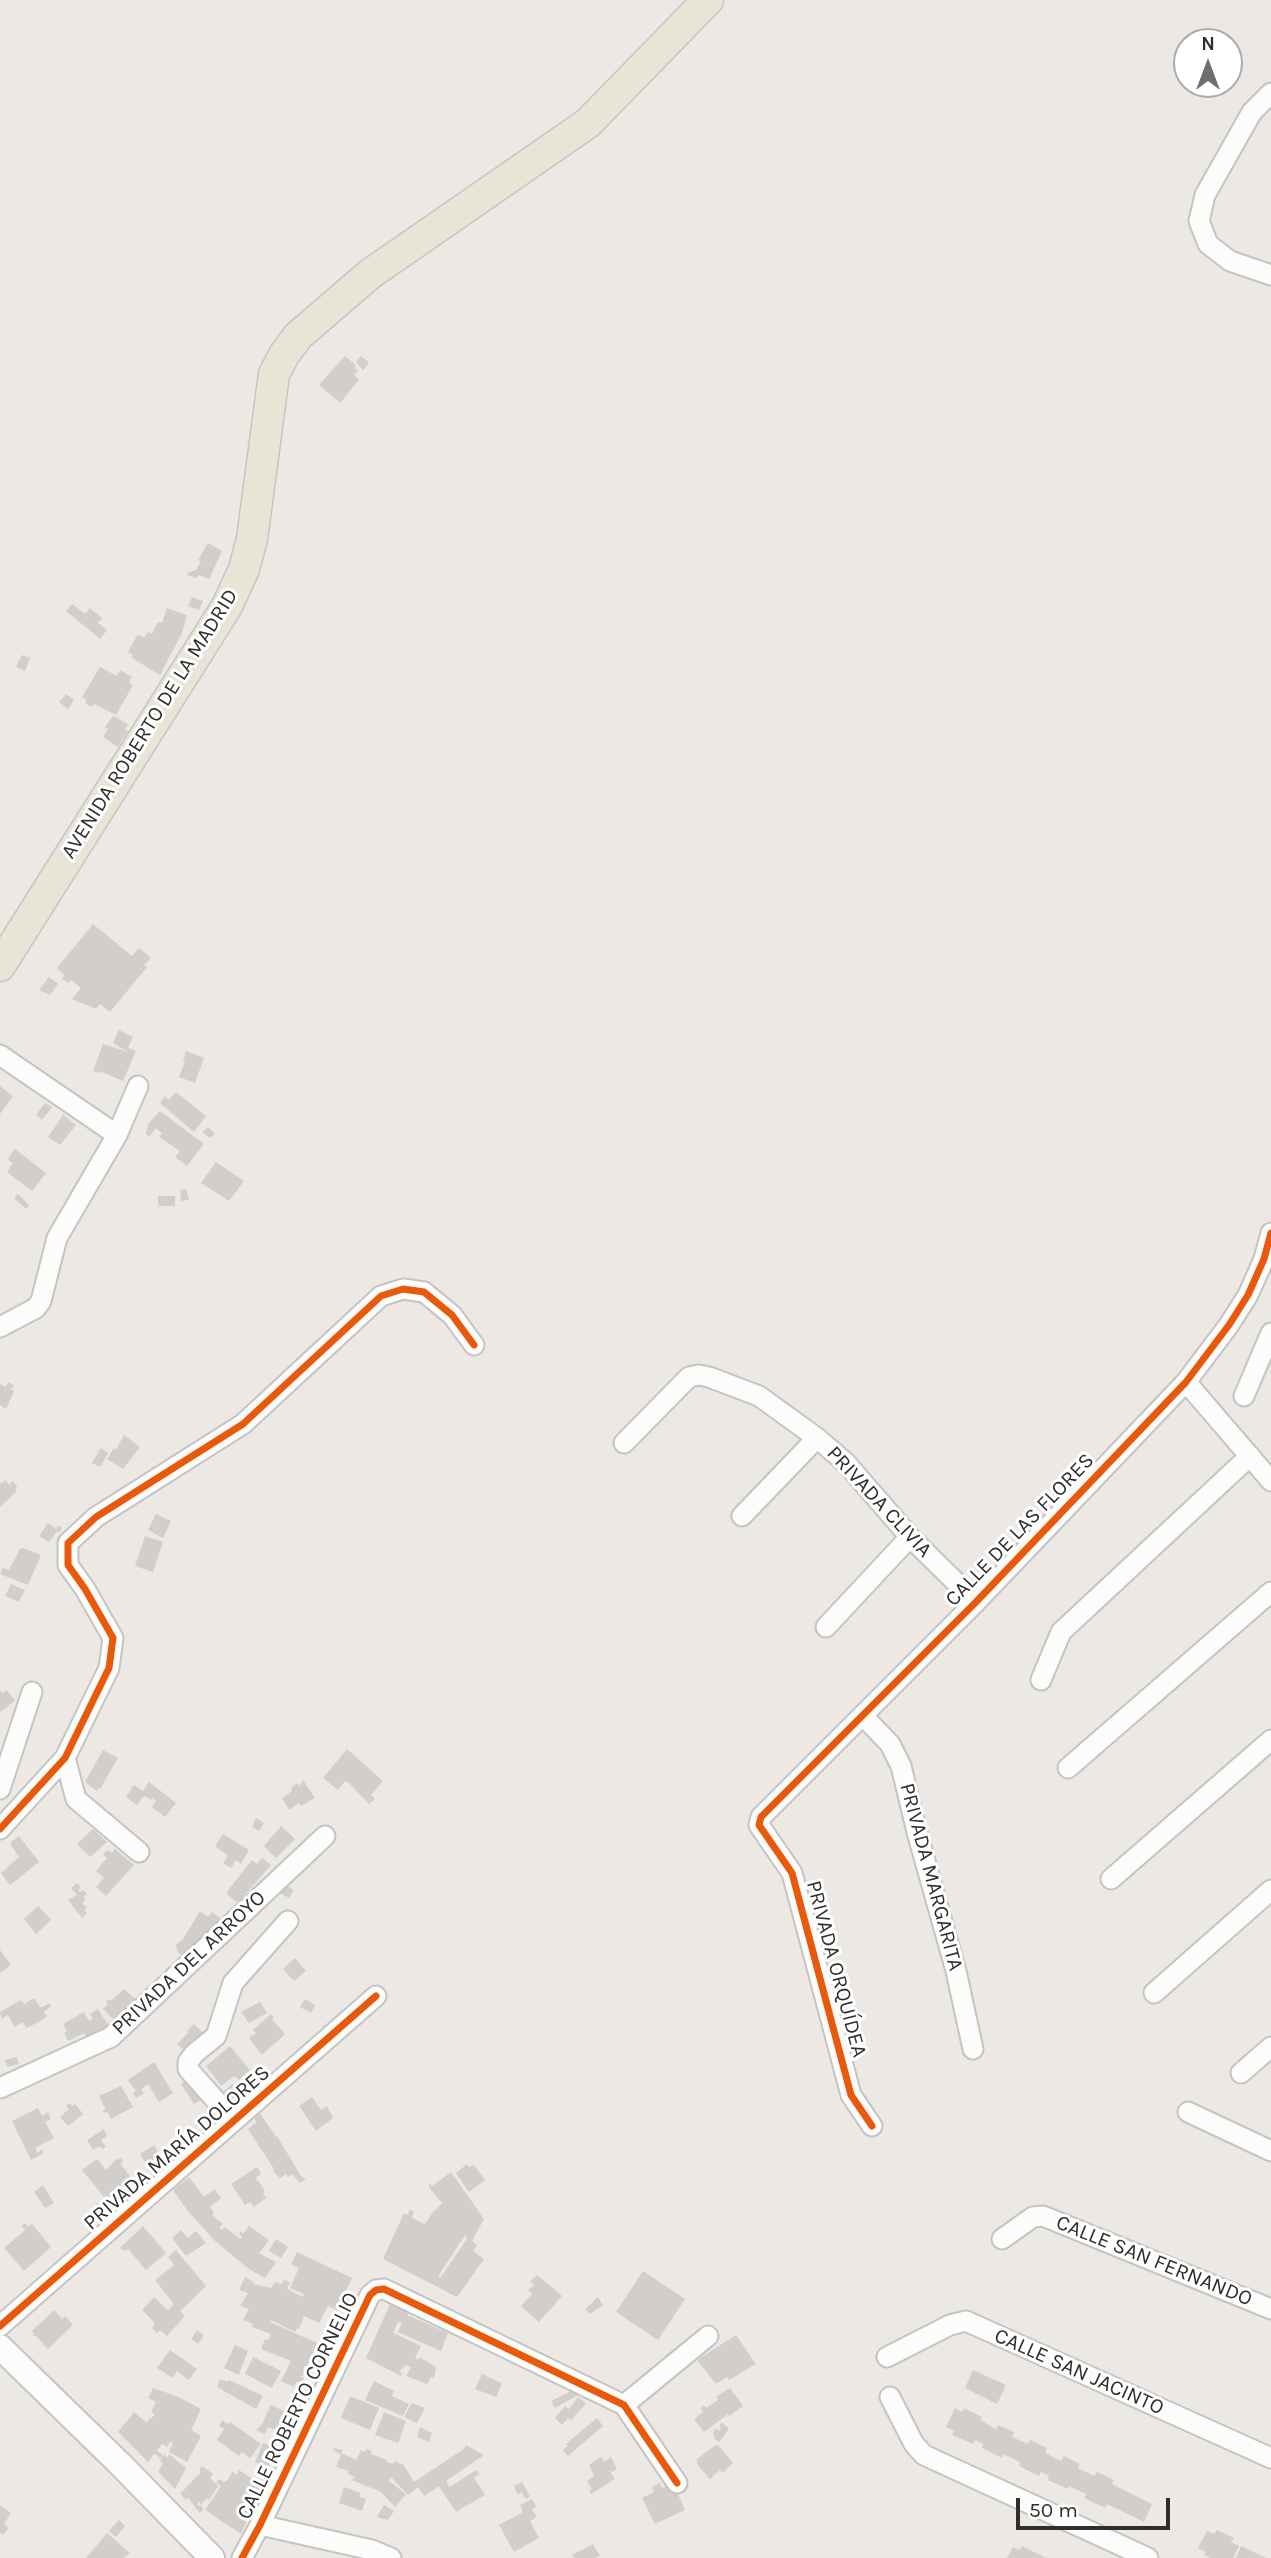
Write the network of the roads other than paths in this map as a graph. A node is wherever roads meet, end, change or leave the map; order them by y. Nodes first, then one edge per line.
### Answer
1 (708, 0) edge
2 (1271, 93) edge
3 (1271, 275) edge
4 (0, 965) edge
5 (0, 1055) edge
6 (138, 1086) dead end
7 (117, 1135) junction
8 (1271, 1233) edge
9 (0, 1328) edge
10 (1271, 1333) edge
11 (474, 1345) dead end
12 (1186, 1382) junction
13 (1244, 1396) dead end
14 (817, 1438) junction
15 (624, 1443) dead end
16 (1250, 1456) junction
17 (1271, 1480) edge
18 (742, 1516) dead end
19 (910, 1536) junction
20 (1271, 1592) edge
21 (976, 1602) junction
22 (826, 1627) dead end
23 (1041, 1680) dead end
24 (32, 1692) dead end
25 (863, 1716) junction
26 (1271, 1740) edge
27 (65, 1758) junction
28 (1068, 1768) dead end
29 (0, 1789) edge
30 (759, 1825) joint
31 (0, 1829) edge
32 (325, 1836) dead end
33 (139, 1852) dead end
34 (1111, 1879) dead end
35 (1271, 1890) edge
36 (288, 1921) dead end
37 (1154, 1993) dead end
38 (376, 1996) dead end
39 (1271, 2047) edge
40 (973, 2049) dead end
41 (1241, 2073) dead end
42 (0, 2088) edge
43 (1188, 2112) dead end
44 (234, 2121) junction
45 (872, 2126) dead end
46 (1271, 2151) edge
47 (1002, 2239) dead end
48 (1271, 2309) edge
49 (0, 2326) edge
50 (708, 2336) dead end
51 (0, 2347) edge
52 (887, 2357) dead end
53 (890, 2397) dead end
54 (624, 2405) junction
55 (1271, 2458) edge
56 (677, 2483) dead end
57 (260, 2525) junction
58 (212, 2558) edge
59 (242, 2558) edge
60 (391, 2558) edge
61 (1147, 2558) edge

1 - 4 main road, AVENIDA ROBERTO DE LA MADRID
2 - 3 street
5 - 7 street
6 - 7 street
7 - 9 street
8 - 12 street, CALLE DE LAS FLORES
10 - 13 street
11 - 27 street
12 - 16 street
12 - 21 street, CALLE DE LAS FLORES
14 - 15 street, PRIVADA CLIVIA
14 - 18 street
14 - 19 street, PRIVADA CLIVIA
16 - 17 street
16 - 23 street
19 - 21 street, PRIVADA CLIVIA
19 - 22 street
20 - 28 street
21 - 25 street, CALLE DE LAS FLORES
24 - 29 street
25 - 30 street, CALLE DE LAS FLORES
25 - 40 street, PRIVADA MARGARITA
26 - 34 street
27 - 31 street
27 - 33 street
30 - 45 street, PRIVADA ORQUÍDEA
32 - 42 street, PRIVADA DEL ARROYO
35 - 37 street
36 - 44 street
38 - 44 street, PRIVADA MARÍA DOLORES
39 - 41 street
43 - 46 street
44 - 49 street, PRIVADA MARÍA DOLORES
47 - 48 street, CALLE SAN FERNANDO
50 - 54 street
51 - 58 street
52 - 55 street, CALLE SAN JACINTO
53 - 61 street
54 - 56 street
54 - 57 street, CALLE ROBERTO CORNELIO
57 - 59 street, CALLE ROBERTO CORNELIO
57 - 60 street

